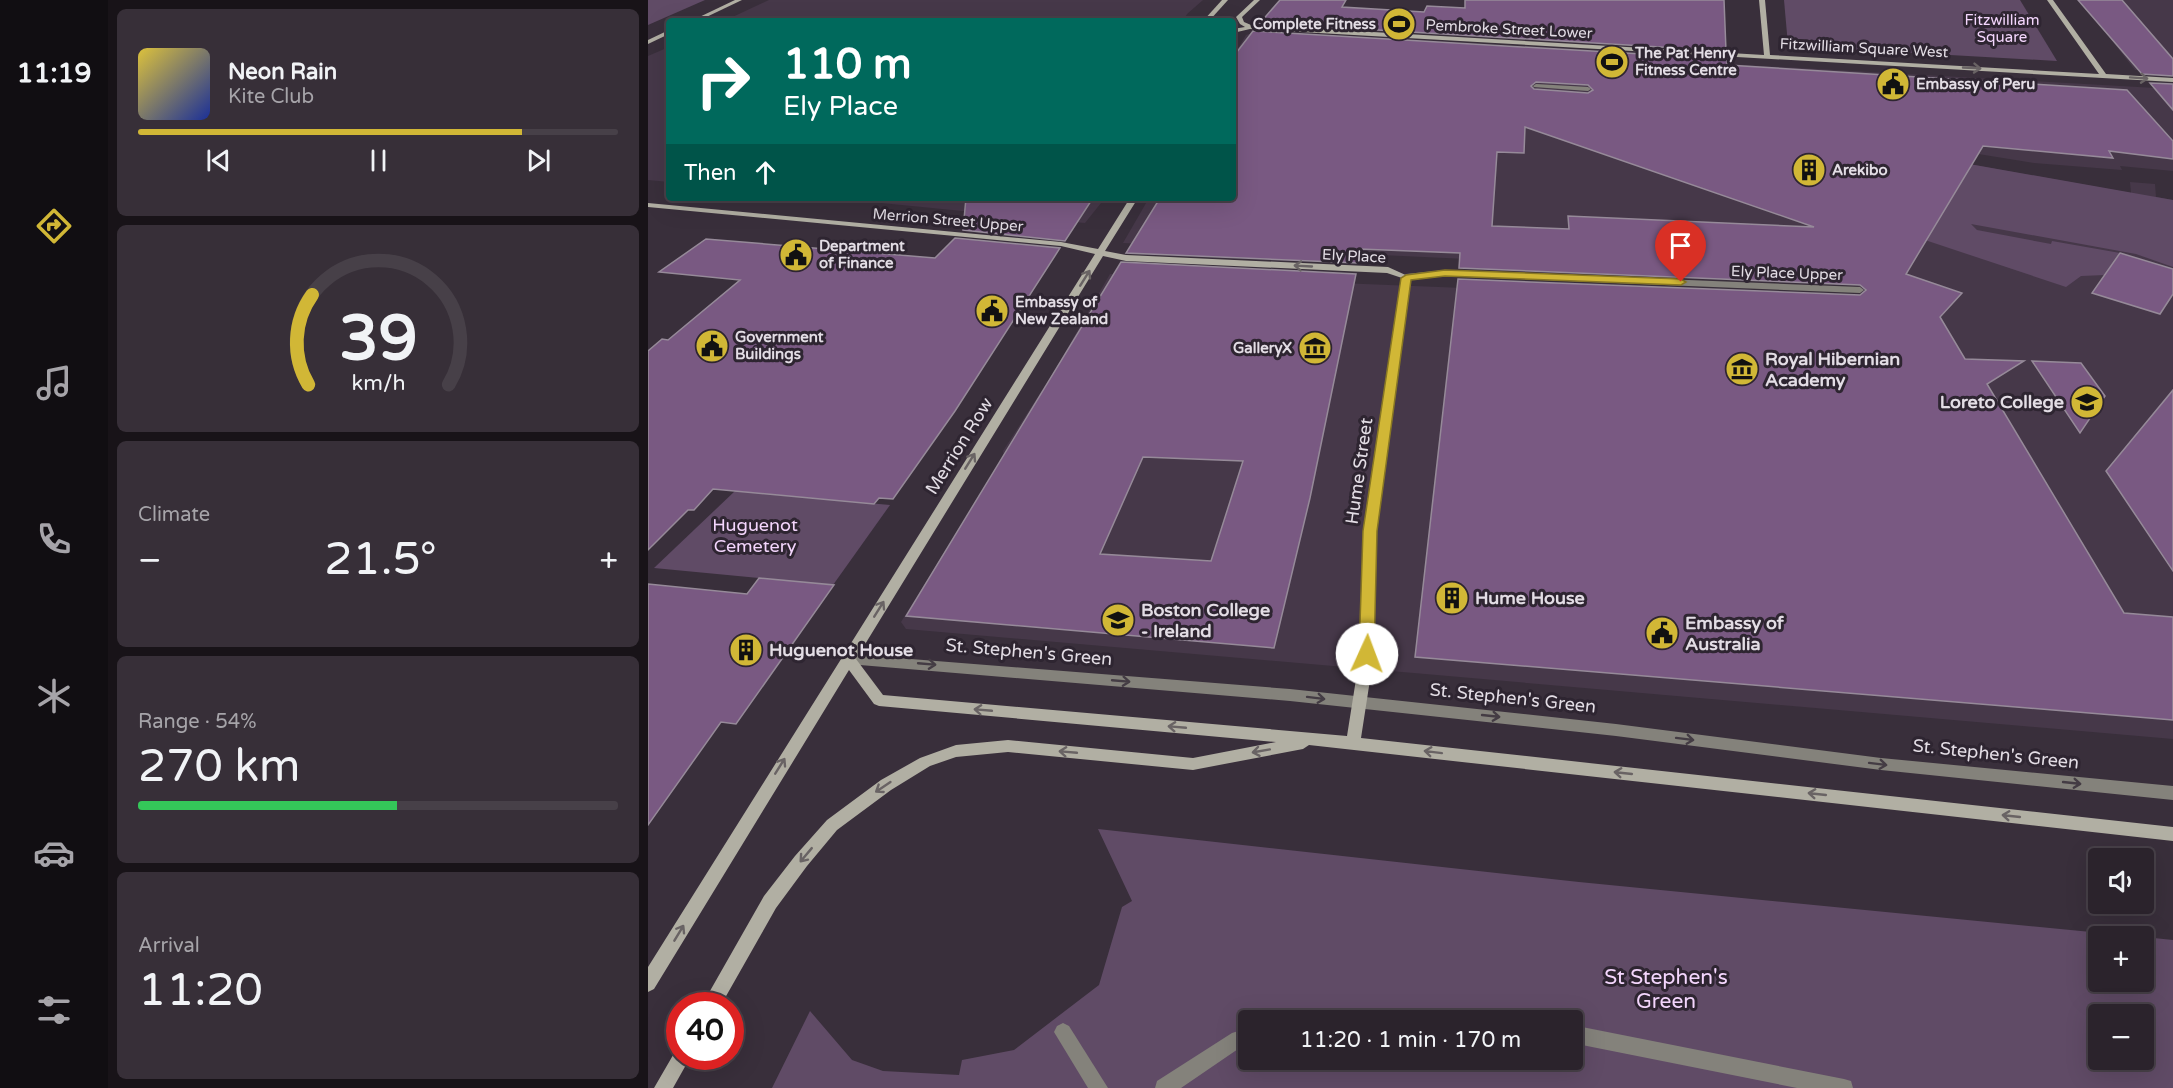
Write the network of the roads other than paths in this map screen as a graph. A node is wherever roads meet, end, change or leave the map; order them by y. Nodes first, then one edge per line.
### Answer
1 (739, 0) edge
2 (1225, 0) edge
3 (1257, 0) edge
4 (1762, 0) edge
5 (2050, 0) edge
6 (700, 18) edge
7 (1209, 18) edge
8 (1250, 27) junction
9 (1236, 30) edge
10 (666, 33) edge
11 (648, 42) edge
12 (1767, 56) junction
13 (2104, 76) junction
14 (2173, 80) edge
15 (1536, 86) dead end
16 (1588, 89) dead end
17 (1132, 201) edge
18 (648, 205) edge
19 (1101, 253) junction
20 (1406, 278) junction
21 (1640, 280) joint
22 (1860, 290) dead end
23 (848, 659) junction
24 (1360, 704) junction
25 (1319, 740) junction
26 (1353, 743) junction
27 (2173, 793) edge
28 (2173, 834) edge
29 (648, 983) edge
30 (718, 992) edge
31 (1063, 1032) dead end
32 (1583, 1036) edge
33 (1238, 1039) edge
34 (674, 1070) edge
35 (663, 1088) edge
36 (1099, 1088) edge
37 (1164, 1088) edge
38 (1844, 1088) edge

1 - 6 main road
2 - 7 main road
3 - 8 main road
4 - 12 main road
5 - 13 main road
8 - 9 main road, Pembroke Street Lower
8 - 12 main road, Pembroke Street Lower
10 - 11 main road
12 -> 13 main road, Fitzwilliam Square West
13 -> 14 main road, Fitzwilliam Square West
15 - 16 street
17 - 19 main road, Merrion Row
18 - 19 main road, Merrion Street Upper
20 -> 19 main road, Ely Place
23 -> 19 main road, Merrion Row
20 - 21 street, Ely Place
20 - 24 main road, Hume Street
21 - 22 street, Ely Place Upper
23 -> 24 street, St. Stephen's Green
25 -> 23 main road
29 -> 23 main road
24 - 26 main road, Hume Street
24 -> 27 street, St. Stephen's Green
25 - 26 main road
25 -> 30 main road
28 -> 26 main road
31 - 36 street
32 - 38 street
33 - 37 street
34 - 35 main road

